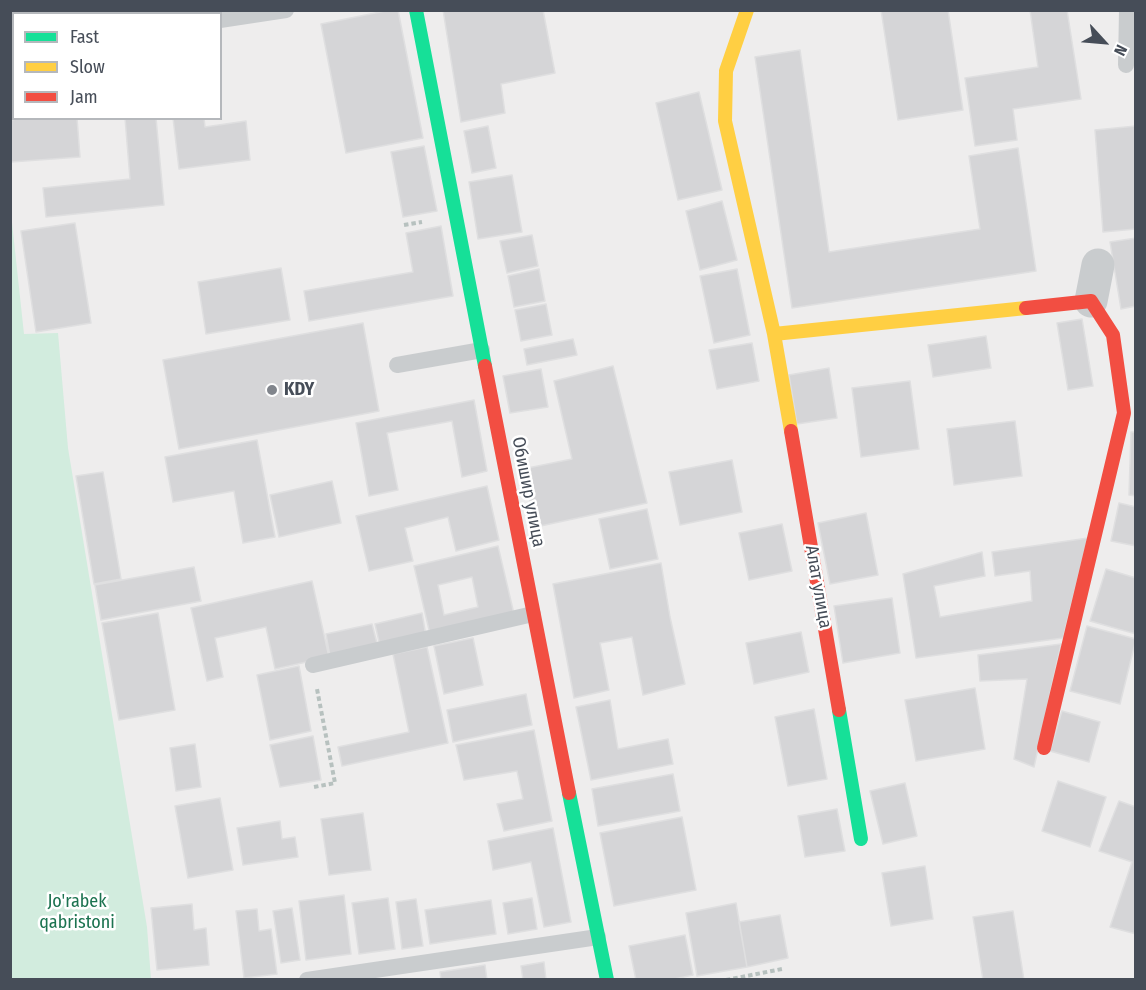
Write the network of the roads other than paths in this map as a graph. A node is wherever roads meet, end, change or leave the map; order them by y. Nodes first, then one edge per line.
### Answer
1 (286, 10) edge
2 (416, 10) edge
3 (747, 10) edge
4 (1127, 10) edge
5 (222, 20) edge
6 (1126, 65) dead end
7 (1098, 265) dead end
8 (1091, 301) junction
9 (774, 334) junction
10 (482, 350) junction
11 (397, 365) dead end
12 (1130, 414) edge
13 (533, 614) junction
14 (313, 665) road end
15 (1044, 748) dead end
16 (861, 839) dead end
17 (598, 937) junction
18 (307, 980) edge
19 (607, 980) edge

1 - 5 lane
2 - 10 street, Обишир улица
3 - 9 street, Алат улица
4 - 6 lane
7 - 8 street
8 - 9 street
8 - 12 street
9 - 16 street, Алат улица
10 - 11 lane
10 - 13 street, Обишир улица
12 - 15 street
13 - 14 lane
13 - 17 street, Обишир улица
17 - 18 lane
17 - 19 street, Обишир улица

